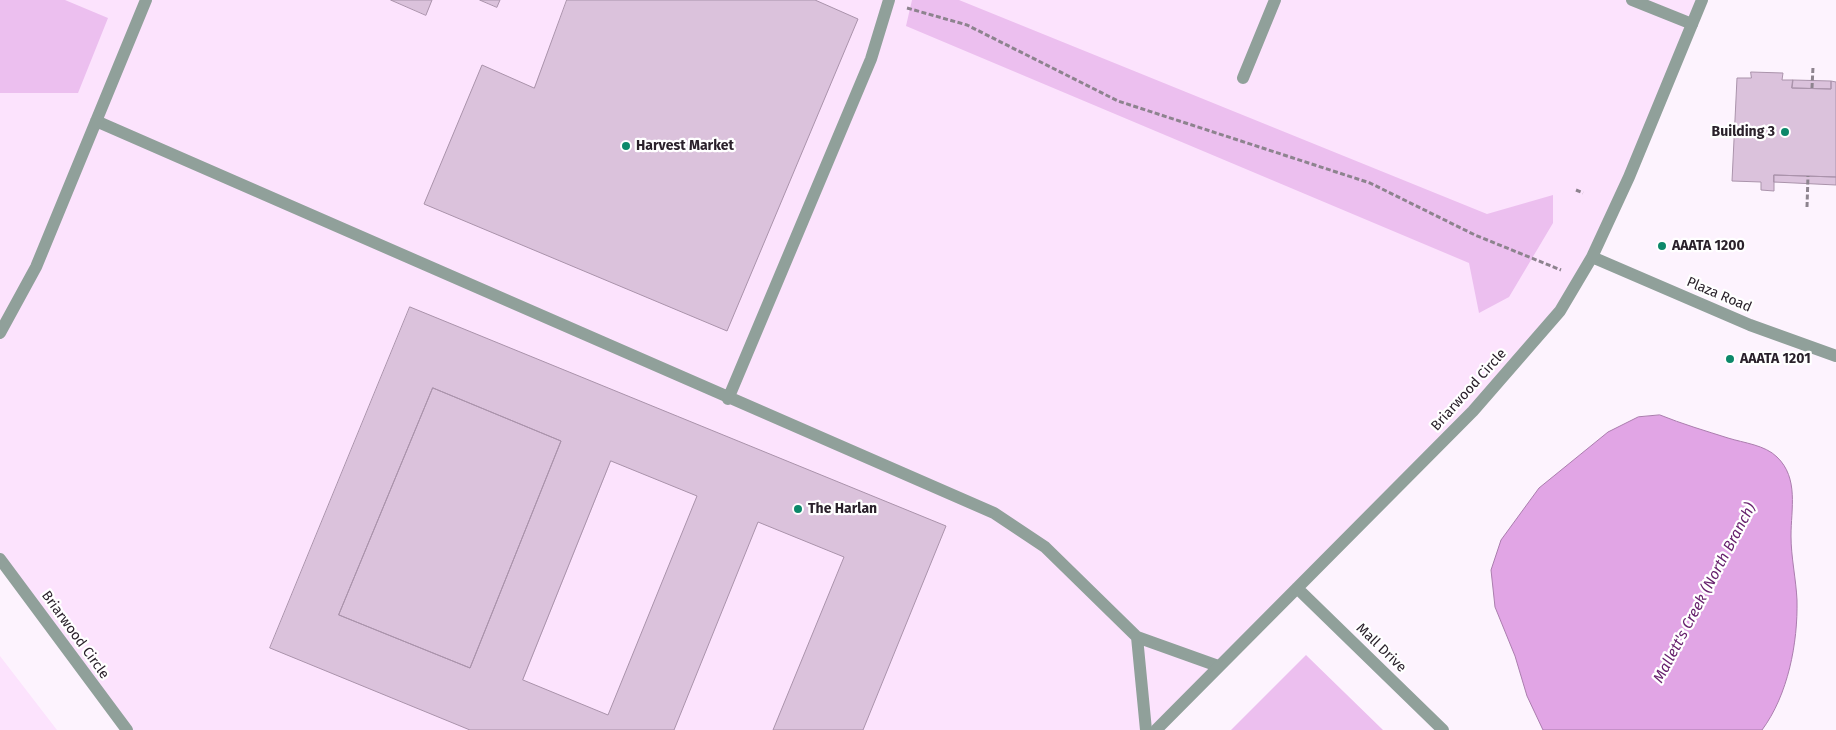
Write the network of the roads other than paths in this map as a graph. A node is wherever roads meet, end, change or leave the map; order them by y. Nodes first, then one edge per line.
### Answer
1 (146, 0) edge
2 (1275, 0) edge
3 (1632, 0) edge
4 (1702, 0) edge
5 (889, 1) edge
6 (1692, 24) junction
7 (1243, 78) dead end
8 (96, 121) junction
9 (1592, 257) junction
10 (0, 333) edge
11 (1836, 356) edge
12 (728, 399) junction
13 (0, 558) edge
14 (1297, 588) junction
15 (1137, 637) junction
16 (1218, 666) junction
17 (127, 730) edge
18 (1146, 730) edge
19 (1156, 730) edge
20 (1443, 730) edge

1 - 8 street
2 - 7 street
3 - 6 street
4 - 6 street, Briarwood Circle
5 - 12 street
6 - 9 street, Briarwood Circle
8 - 10 street
8 - 12 street
9 - 11 street, Plaza Road
9 - 14 street, Briarwood Circle
12 - 15 street
13 - 17 street, Briarwood Circle
14 - 16 street, Briarwood Circle
14 - 20 street, Mall Drive
15 - 16 street
15 - 18 street
16 - 19 street, Briarwood Circle

